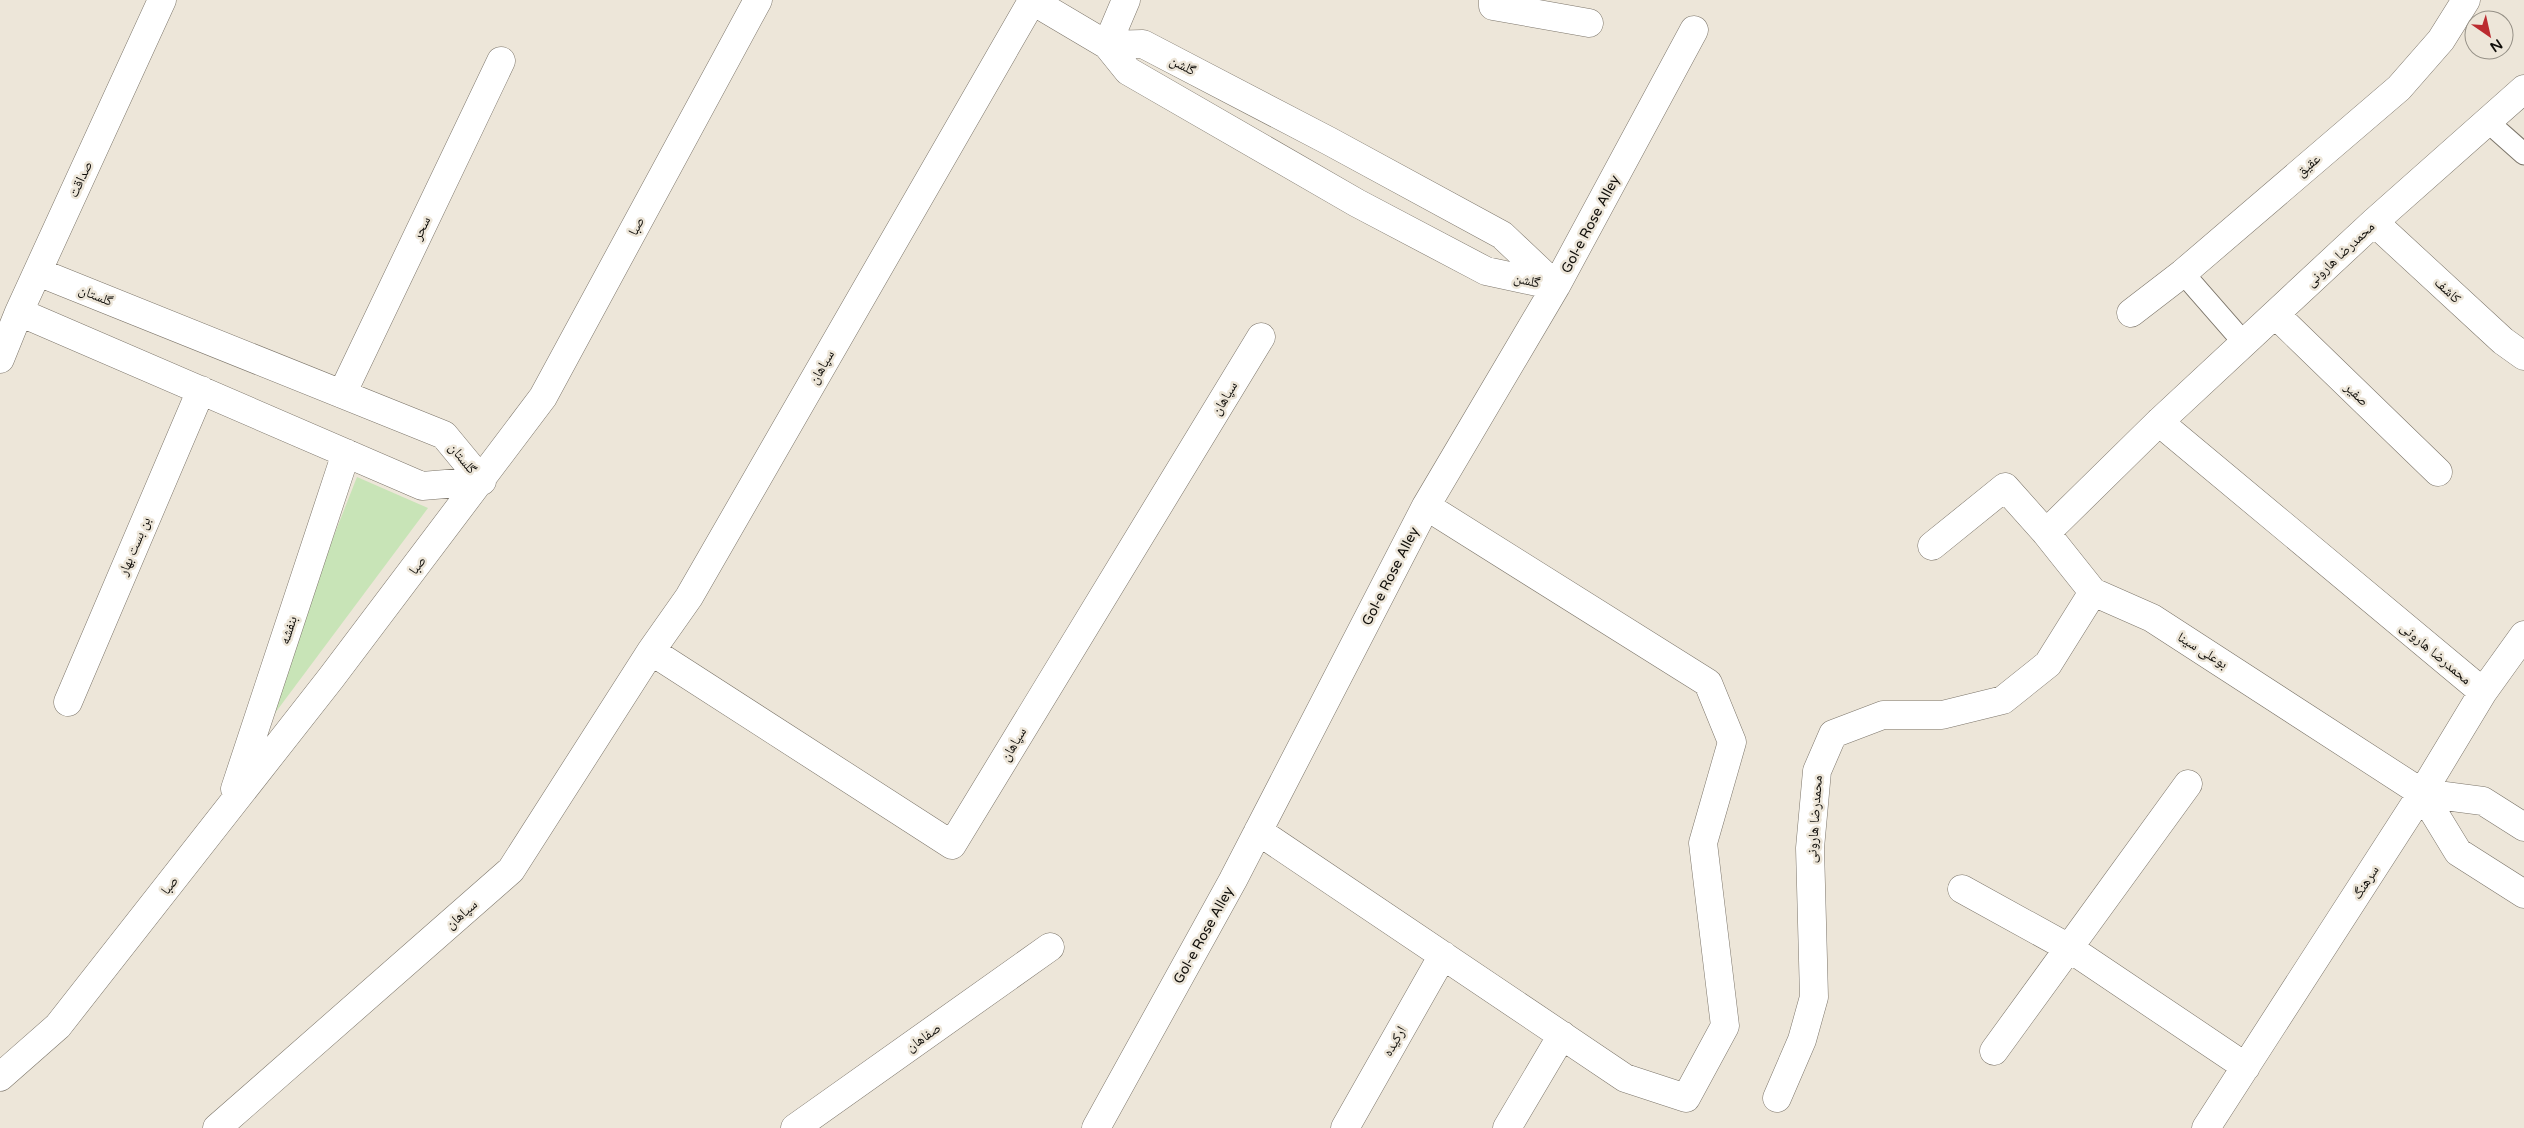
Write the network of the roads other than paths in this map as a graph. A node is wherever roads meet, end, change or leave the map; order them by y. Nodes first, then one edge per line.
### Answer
1 (162, 0) edge
2 (758, 0) edge
3 (1031, 0) edge
4 (1126, 0) edge
5 (1493, 0) edge
6 (2466, 0) edge
7 (1589, 22) dead end
8 (1694, 30) dead end
9 (1107, 45) junction
10 (500, 61) dead end
11 (2524, 89) edge
12 (2488, 122) junction
13 (2524, 154) edge
14 (2374, 222) junction
15 (38, 272) junction
16 (2183, 273) junction
17 (1556, 286) junction
18 (19, 312) junction
19 (2131, 313) dead end
20 (2276, 315) junction
21 (1261, 337) dead end
22 (2244, 344) junction
23 (2524, 356) edge
24 (0, 359) edge
25 (200, 390) junction
26 (342, 394) junction
27 (2159, 422) junction
28 (346, 453) junction
29 (2438, 472) dead end
30 (482, 481) junction
31 (1426, 506) junction
32 (2046, 533) junction
33 (1932, 546) dead end
34 (2093, 592) junction
35 (2524, 635) edge
36 (651, 651) junction
37 (2483, 692) junction
38 (68, 702) dead end
39 (2188, 784) dead end
40 (2422, 793) junction
41 (229, 808) junction
42 (2524, 827) edge
43 (1258, 831) junction
44 (1962, 889) dead end
45 (2524, 894) edge
46 (1050, 947) dead end
47 (2069, 948) junction
48 (1442, 955) junction
49 (1562, 1035) junction
50 (1994, 1051) dead end
51 (2246, 1067) junction
52 (0, 1077) edge
53 (1777, 1098) dead end
54 (216, 1128) edge
55 (796, 1128) edge
56 (1096, 1128) edge
57 (1344, 1128) edge
58 (1507, 1128) edge
59 (2206, 1128) edge

1 - 15 street, صداقت
2 - 30 street, صبا
3 - 9 street, گلشن
3 - 36 street, سپاهان
4 - 9 street
5 - 7 street
6 - 16 street, عقیق
8 - 17 street, Gol-e Rose Alley
9 - 17 street, گلشن
9 - 17 street, گلشن
10 - 26 street, سحر
11 - 12 street, محمدرضا هارونی
12 - 13 lane
12 - 14 street, محمدرضا هارونی
14 - 20 street, محمدرضا هارونی
14 - 23 street, کاشف
15 - 18 street, صداقت
15 - 26 street, گلستان
16 - 19 street, عقیق
16 - 22 lane
17 - 31 street, Gol-e Rose Alley
18 - 24 street, صداقت
18 - 25 street, گلستان
20 - 22 street, محمدرضا هارونی
20 - 29 street, صفیر
21 - 36 street, سپاهان
22 - 27 street, محمدرضا هارونی
25 - 28 street, گلستان
25 - 38 street, بن بست بهار
26 - 30 street, گلستان
27 - 32 street, محمدرضا هارونی
27 - 37 street, محمدرضا هارونی
28 - 30 street, گلستان
28 - 41 street, بنفشه
30 - 41 street, صبا
31 - 43 street, Gol-e Rose Alley
31 - 49 street
32 - 33 street, بوعلی سینا
32 - 34 street, بوعلی سینا
34 - 40 street, بوعلی سینا
34 - 53 street, محمدرضا هارونی
35 - 37 street, سرهنگ
36 - 54 street, سپاهان
37 - 40 street, سرهنگ
39 - 47 street
40 - 42 street, بوعلی سینا
40 - 45 street, بوعلی سینا
40 - 51 street, سرهنگ
41 - 52 street, صبا
43 - 48 street
43 - 56 street, Gol-e Rose Alley
44 - 47 street
46 - 55 street, صفاهان
47 - 50 street
47 - 51 street
48 - 49 street
48 - 57 street, ارکیده
49 - 58 street
51 - 59 street, سرهنگ

